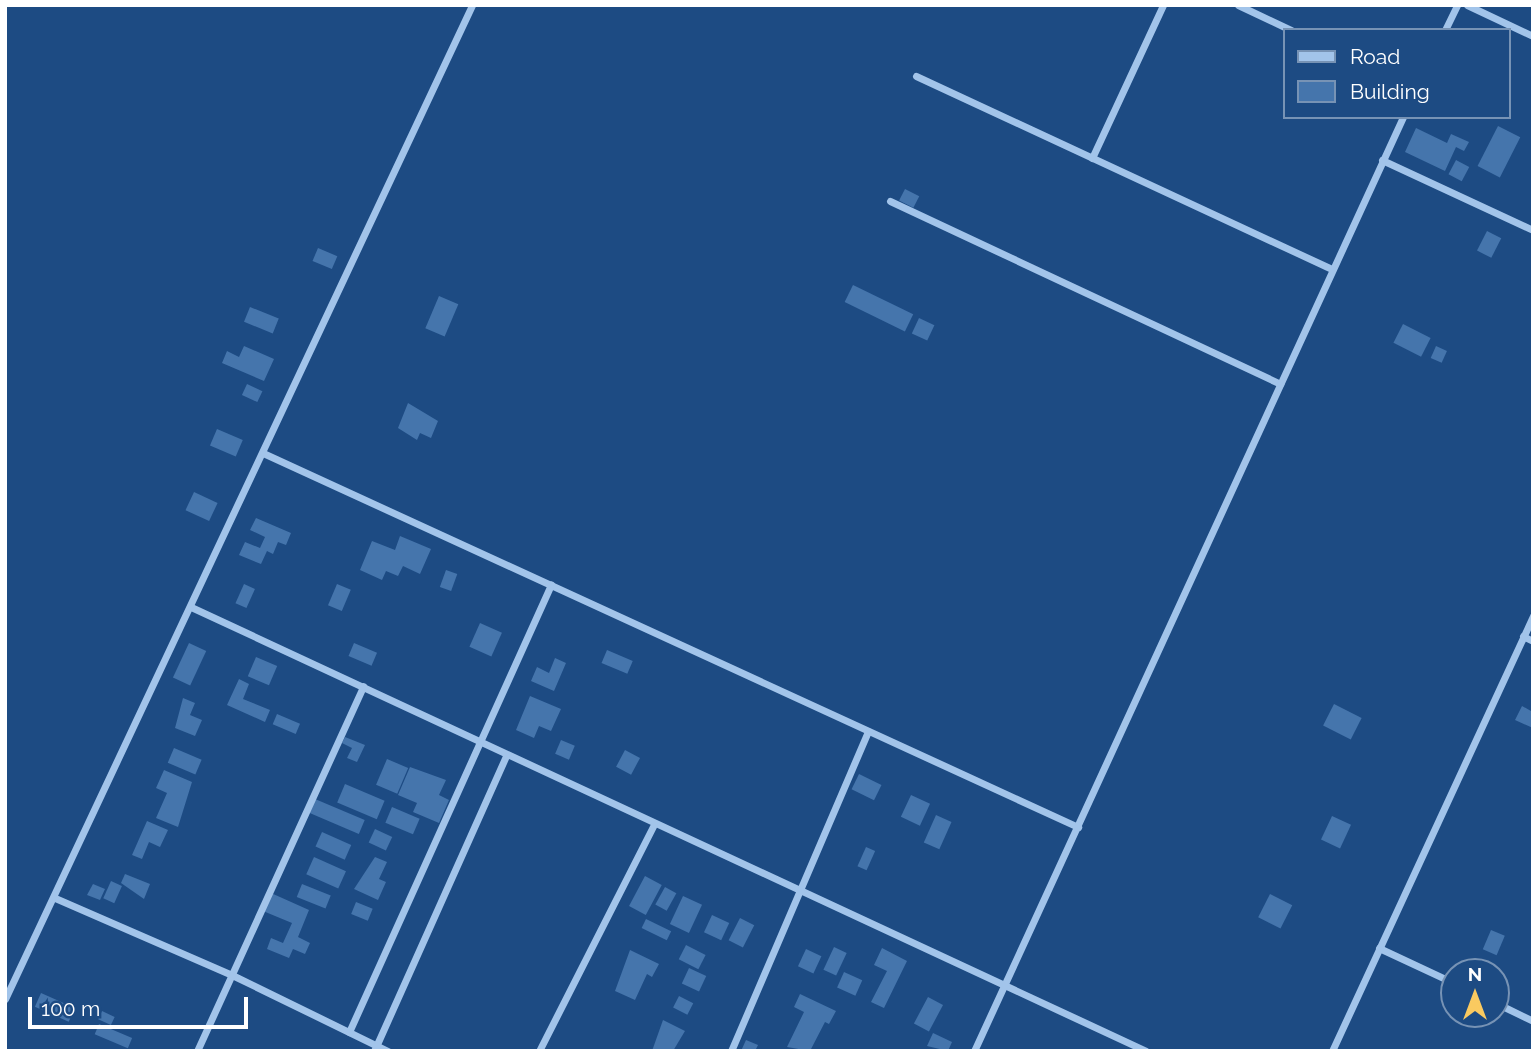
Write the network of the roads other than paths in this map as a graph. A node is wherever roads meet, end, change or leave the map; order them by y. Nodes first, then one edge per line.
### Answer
1 (472, 5) edge
2 (1163, 5) edge
3 (1238, 5) edge
4 (1457, 5) edge
5 (1467, 5) edge
6 (1287, 28) edge
7 (1446, 28) edge
8 (1533, 36) edge
9 (916, 76) dead end
10 (1402, 119) edge
11 (1092, 158) junction
12 (1382, 160) junction
13 (890, 201) dead end
14 (1533, 230) edge
15 (1332, 269) junction
16 (1280, 384) junction
17 (263, 453) junction
18 (551, 585) junction
19 (191, 607) junction
20 (1533, 615) edge
21 (1523, 636) junction
22 (1533, 640) edge
23 (363, 686) junction
24 (868, 731) junction
25 (481, 741) junction
26 (506, 756) junction
27 (654, 824) junction
28 (1078, 827) junction
29 (799, 891) junction
30 (54, 898) junction
31 (1379, 948) junction
32 (232, 975) junction
33 (1440, 976) edge
34 (1004, 986) junction
35 (5, 999) edge
36 (1510, 1010) edge
37 (1533, 1021) edge
38 (349, 1032) junction
39 (375, 1048) edge
40 (197, 1051) edge
41 (388, 1051) edge
42 (539, 1051) edge
43 (731, 1051) edge
44 (974, 1051) edge
45 (1146, 1051) edge
46 (1332, 1051) edge

1 - 17 street
2 - 11 street
3 - 6 street
4 - 7 street
5 - 8 street
9 - 11 street
10 - 12 street
11 - 15 street
12 - 14 street
12 - 15 street
13 - 16 street
15 - 16 street
16 - 28 street
17 - 18 street
17 - 19 street
18 - 24 street
18 - 25 street
19 - 23 street
19 - 30 street
20 - 21 street
21 - 22 street
21 - 31 street
23 - 25 street
23 - 32 street
24 - 28 street
24 - 29 street
25 - 26 street
25 - 38 street
26 - 27 street
26 - 39 street
27 - 29 street
27 - 42 street
28 - 34 street
29 - 34 street
29 - 43 street
30 - 32 street
30 - 35 street
31 - 33 street
31 - 46 street
32 - 38 street
32 - 40 street
34 - 44 street
34 - 45 street
36 - 37 street
38 - 39 street
39 - 41 street

